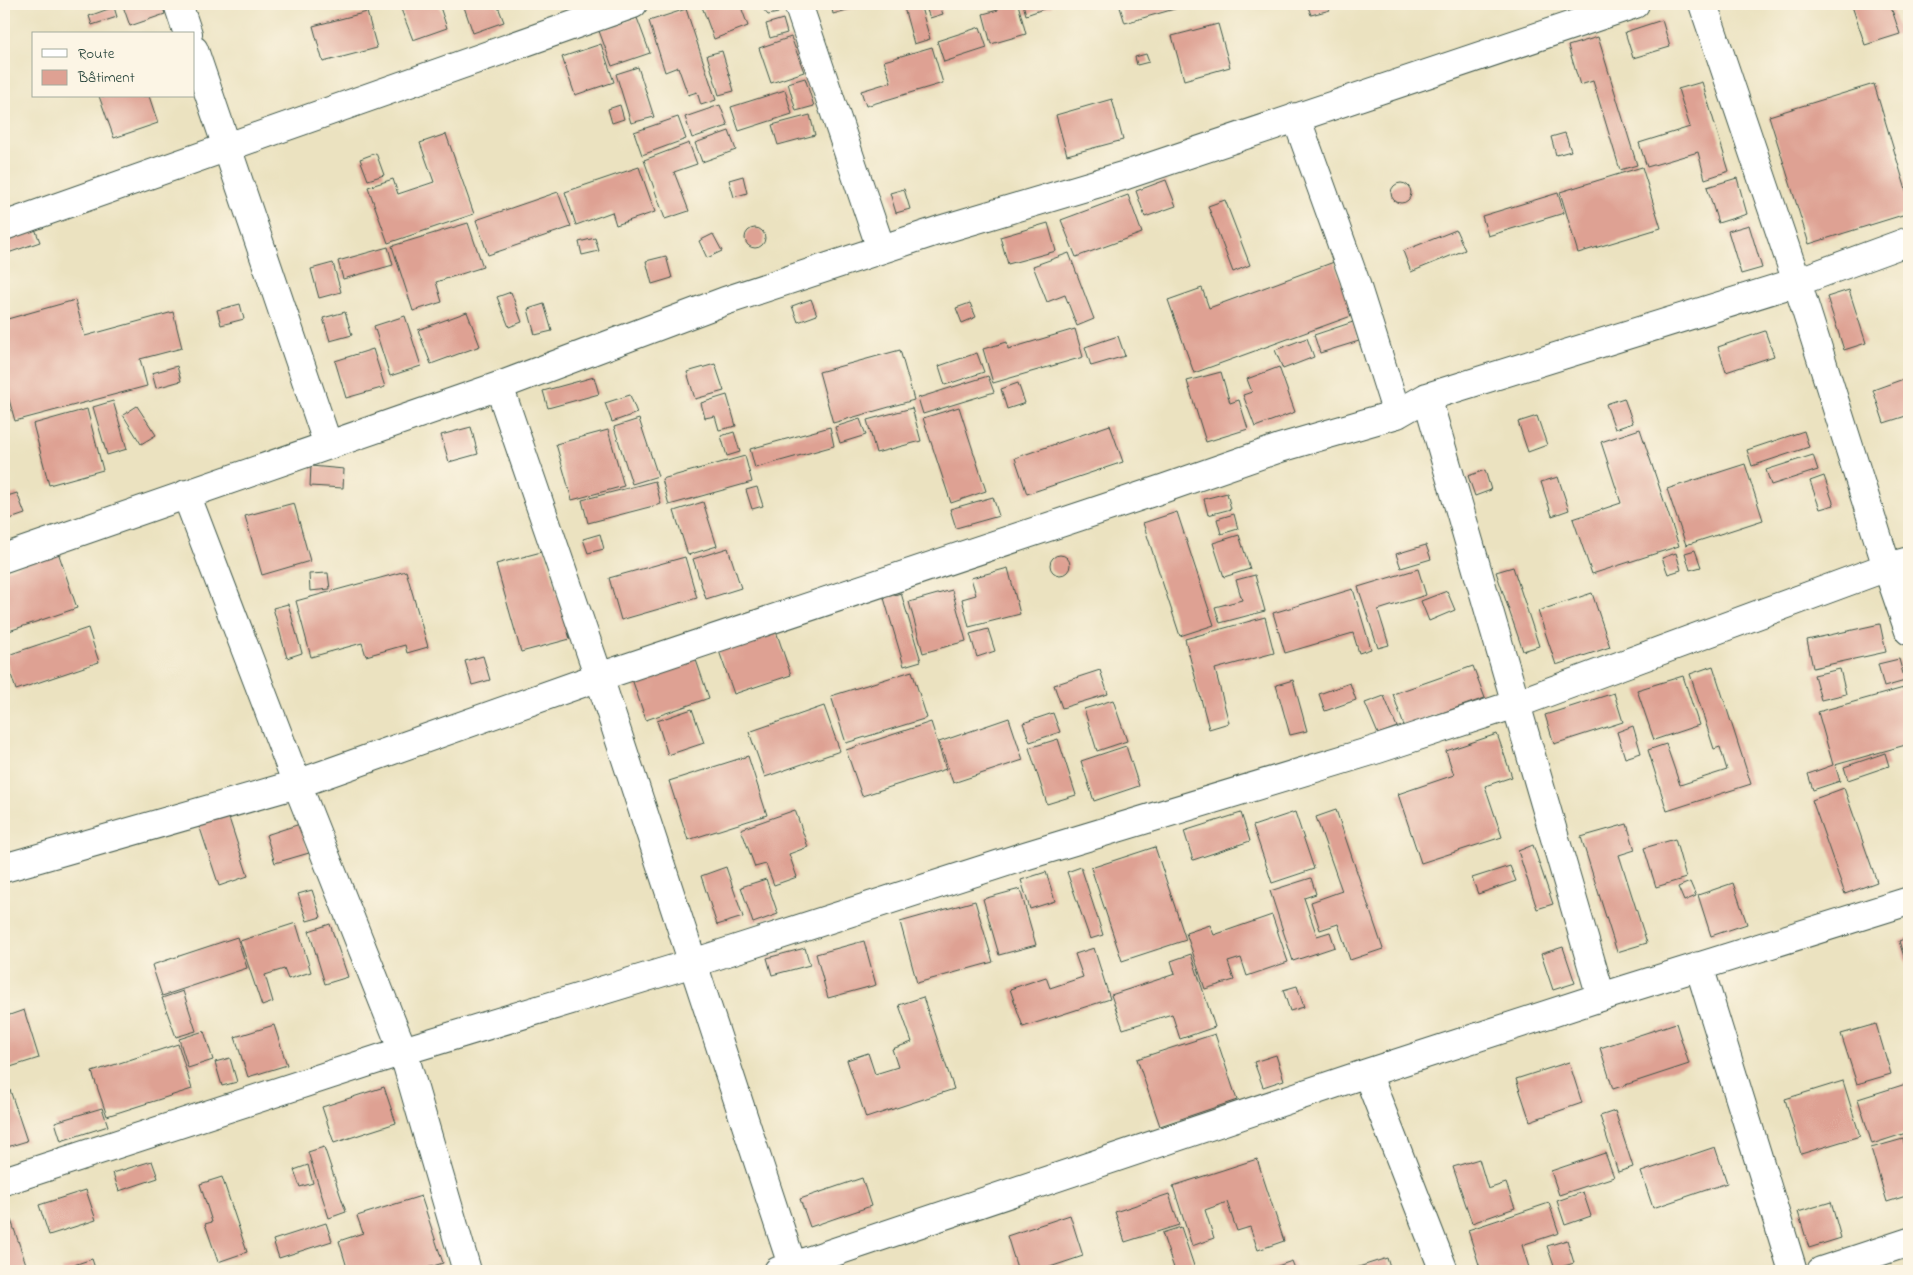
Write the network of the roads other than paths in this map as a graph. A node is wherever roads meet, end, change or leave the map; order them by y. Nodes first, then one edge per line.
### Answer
1 (178, 4) edge
2 (633, 4) edge
3 (798, 4) edge
4 (1635, 4) edge
5 (1702, 4) edge
6 (187, 32) edge
7 (195, 53) edge
8 (1296, 117) junction
9 (228, 148) junction
10 (4, 226) edge
11 (1909, 241) edge
12 (882, 249) junction
13 (1797, 282) junction
14 (499, 386) junction
15 (1427, 398) junction
16 (1396, 414) junction
17 (328, 445) junction
18 (186, 494) junction
19 (4, 558) edge
20 (1898, 564) edge
21 (1909, 631) edge
22 (599, 677) junction
23 (1516, 704) junction
24 (297, 784) junction
25 (4, 868) edge
26 (1909, 901) edge
27 (693, 963) junction
28 (1698, 966) junction
29 (1601, 997) junction
30 (403, 1051) junction
31 (1367, 1073) junction
32 (4, 1181) edge
33 (1909, 1242) edge
34 (789, 1270) edge
35 (467, 1271) edge
36 (1444, 1271) edge
37 (1793, 1271) edge
38 (1821, 1271) edge

1 - 6 street
2 - 9 street
3 - 12 street
4 - 8 street
5 - 13 street
7 - 9 street
8 - 12 street
8 - 16 street
9 - 10 street
9 - 17 street
11 - 13 street
12 - 14 street
13 - 15 street
13 - 20 street
14 - 17 street
14 - 22 street
15 - 16 street
15 - 23 street
16 - 22 street
17 - 18 street
18 - 19 street
18 - 24 street
20 - 21 street
20 - 23 street
22 - 24 street
22 - 27 street
23 - 27 street
23 - 29 street
24 - 25 street
24 - 30 street
26 - 28 street
27 - 30 street
27 - 34 street
28 - 29 street
28 - 37 street
29 - 31 street
30 - 32 street
30 - 35 street
31 - 34 street
31 - 36 street
33 - 38 street

